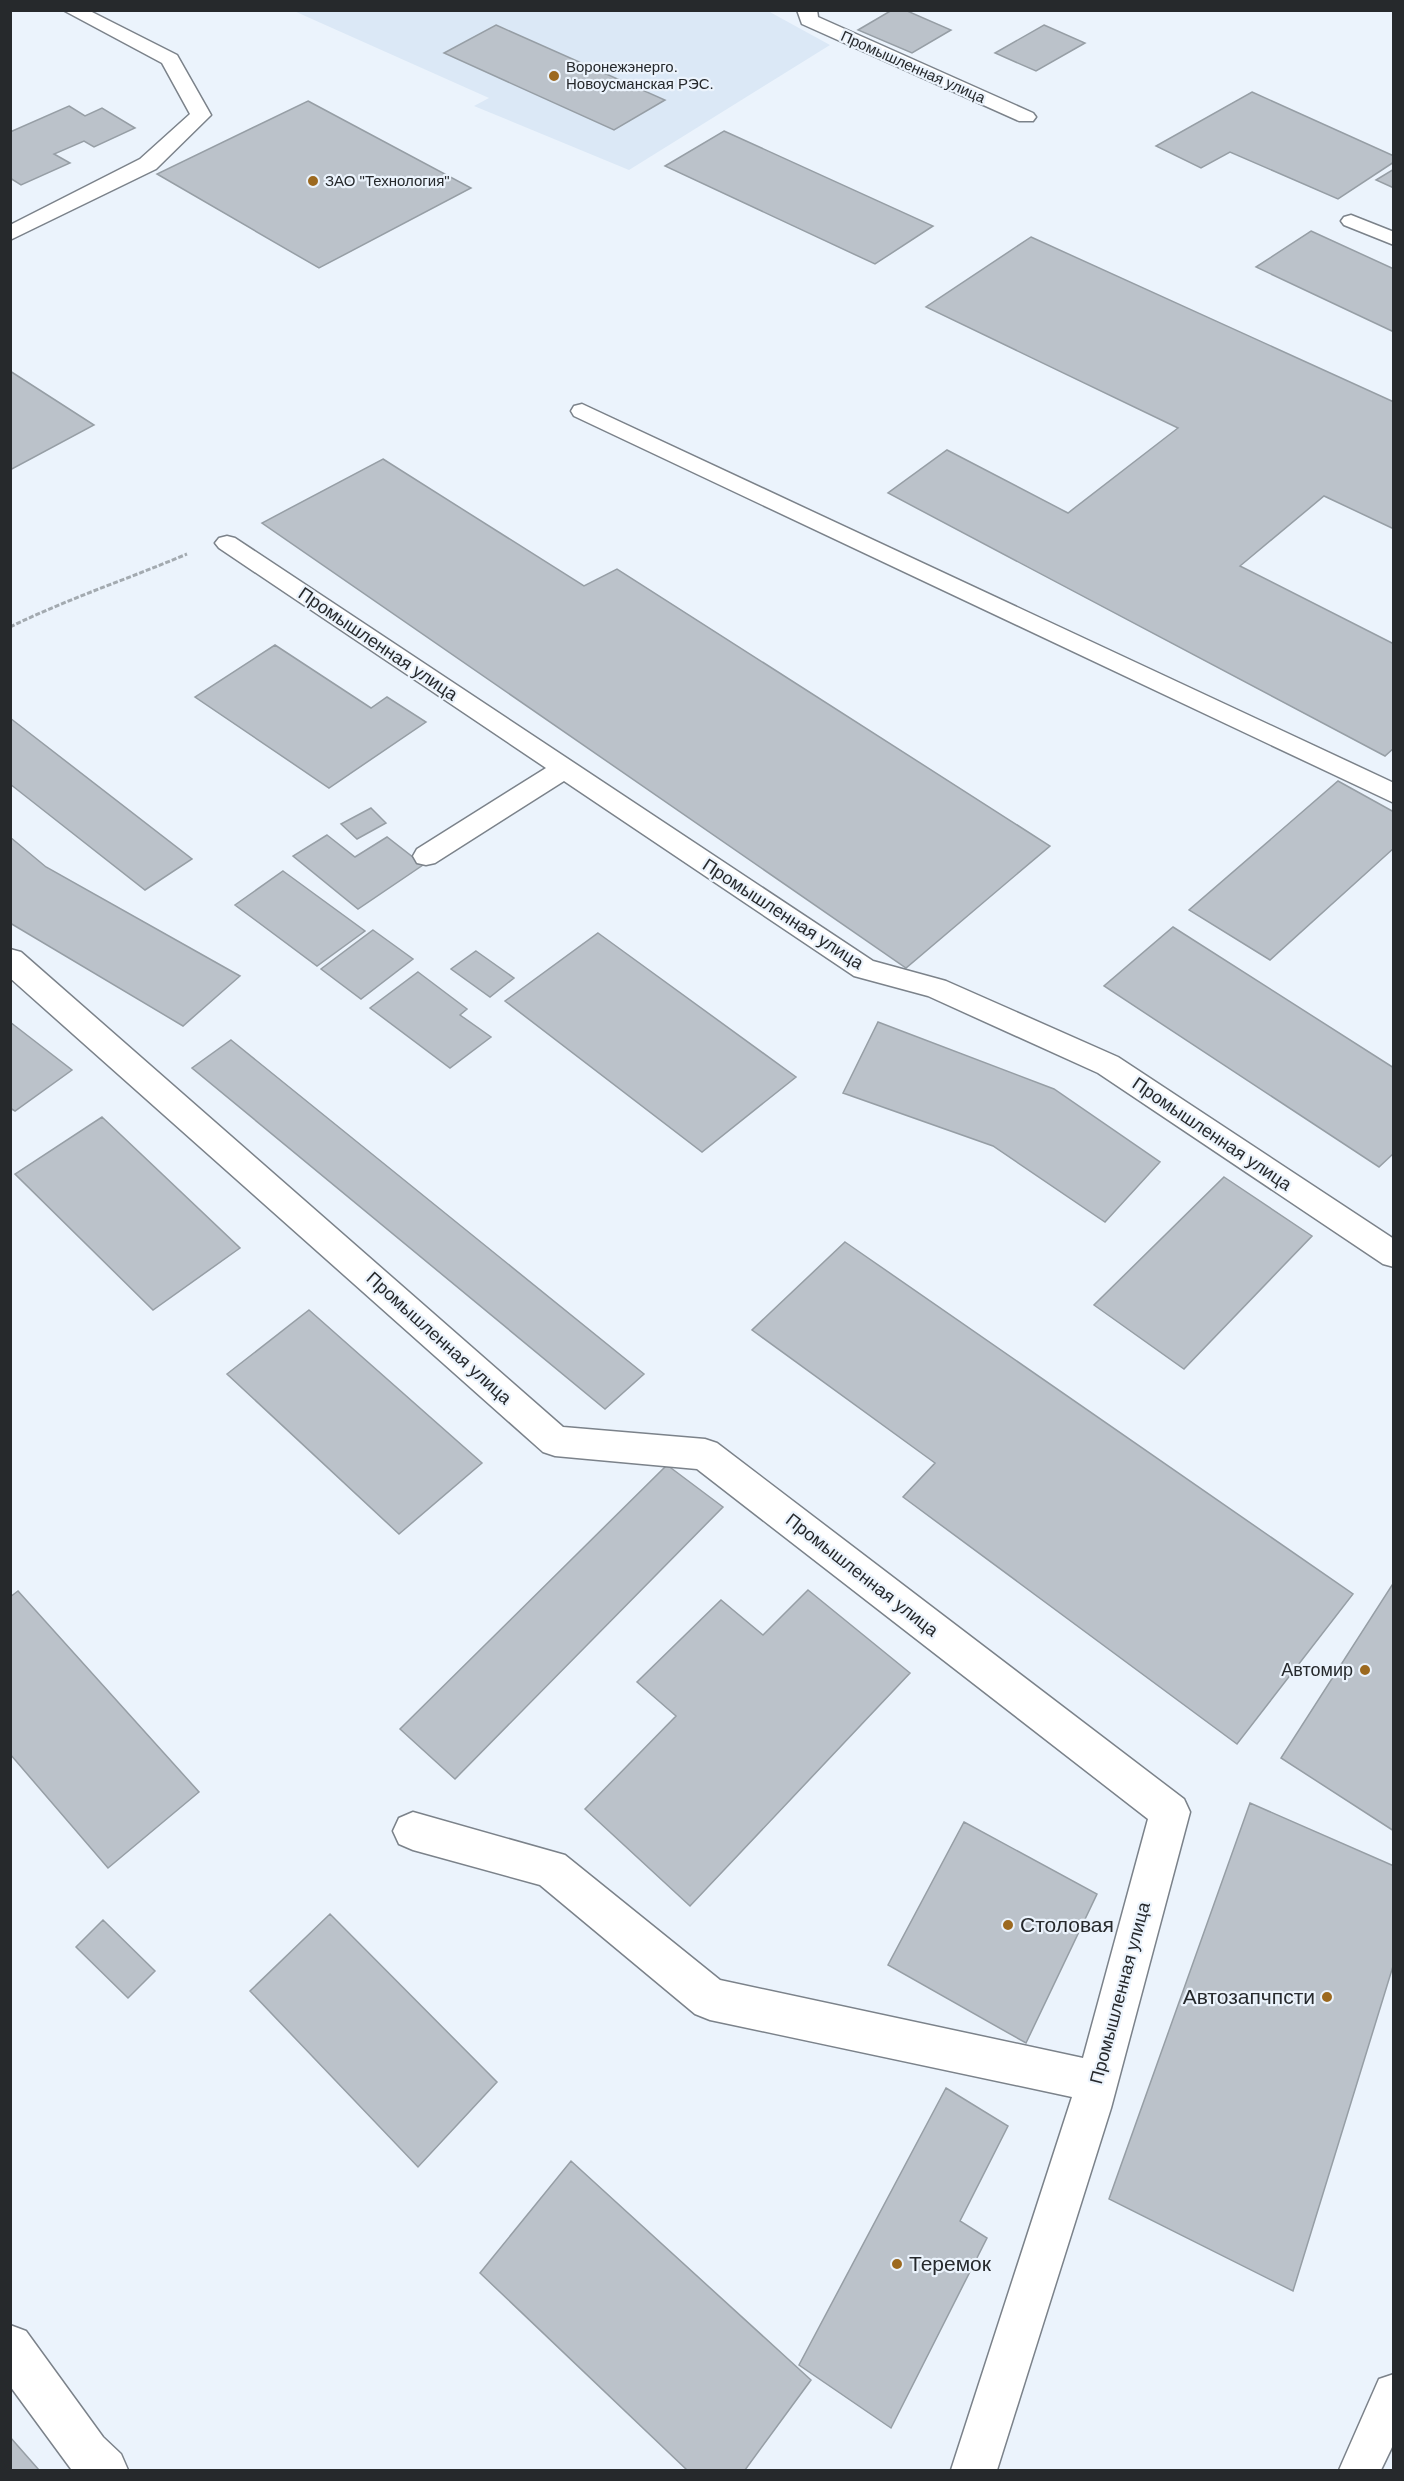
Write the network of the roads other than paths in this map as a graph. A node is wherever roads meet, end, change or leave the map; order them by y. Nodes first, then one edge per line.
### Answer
1 (72, 10) edge
2 (807, 10) edge
3 (1026, 117) dead end
4 (1351, 221) dead end
5 (10, 234) edge
6 (1394, 239) edge
7 (582, 411) dead end
8 (227, 543) road end
9 (564, 769) junction
10 (1394, 794) edge
11 (426, 856) dead end
12 (10, 960) edge
13 (1394, 1255) edge
14 (413, 1831) dead end
15 (1097, 2082) junction
16 (10, 2347) edge
17 (1394, 2394) edge
18 (105, 2470) edge
19 (974, 2470) edge
20 (1360, 2470) edge

1 - 5 street
2 - 3 street, Промышленная улица
4 - 6 lane
7 - 10 lane
8 - 9 lane, Промышленная улица
9 - 11 lane
9 - 13 lane, Промышленная улица
12 - 15 street, Промышленная улица
14 - 15 street
15 - 19 street, Промышленная улица
16 - 18 street
17 - 20 lane

